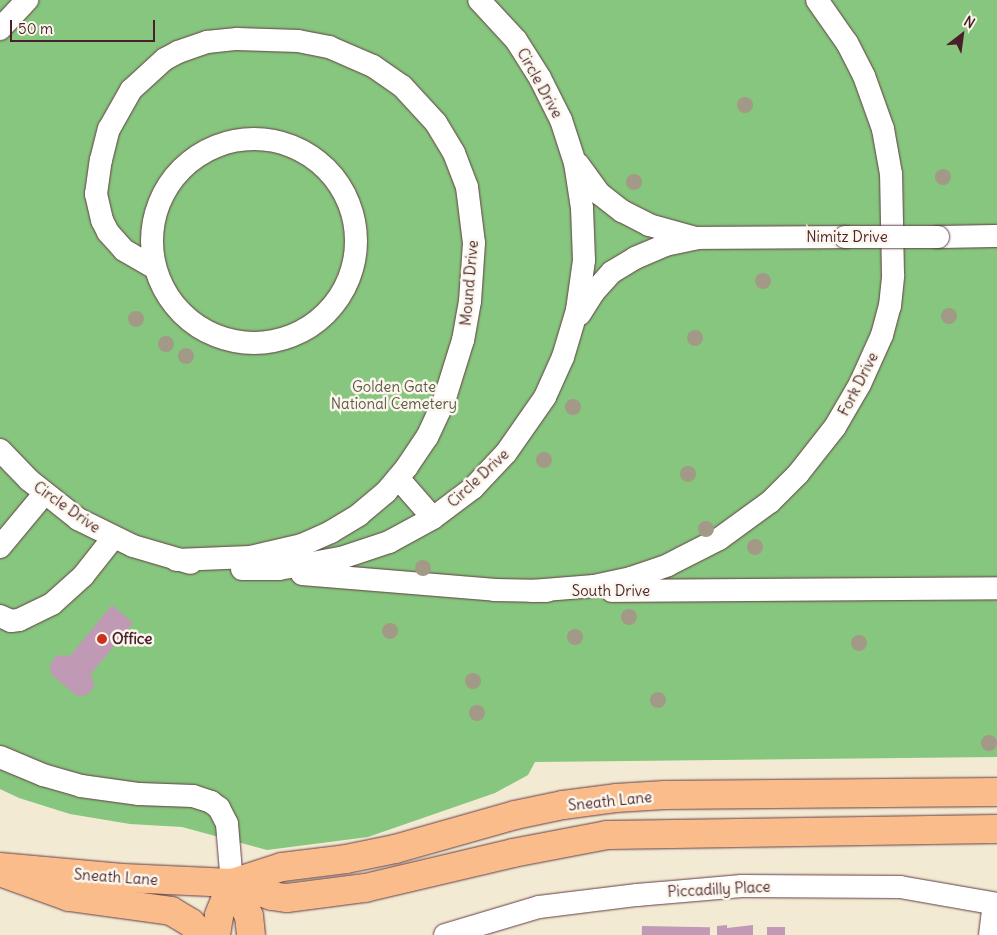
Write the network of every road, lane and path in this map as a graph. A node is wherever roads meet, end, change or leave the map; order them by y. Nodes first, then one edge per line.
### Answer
1 (480, 0) edge
2 (817, 0) edge
3 (25, 1) edge
4 (0, 29) edge
5 (569, 142) junction
6 (997, 236) edge
7 (697, 238) junction
8 (155, 268) junction
9 (570, 335) junction
10 (0, 450) edge
11 (398, 478) junction
12 (44, 494) junction
13 (433, 518) junction
14 (113, 538) junction
15 (0, 547) edge
16 (176, 560) junction
17 (227, 568) junction
18 (997, 588) edge
19 (532, 591) junction
20 (0, 616) edge
21 (0, 757) edge
22 (997, 792) edge
23 (997, 829) edge
24 (0, 867) edge
25 (0, 872) edge
26 (232, 883) junction
27 (995, 904) edge
28 (202, 935) edge
29 (216, 935) edge
30 (251, 935) edge
31 (445, 935) edge
32 (990, 935) edge

1 - 5 street, Circle Drive
2 - 19 street, Fork Drive
3 - 4 street
5 - 7 street, Nimitz Drive
5 - 9 street, Circle Drive
6 - 7 street, Nimitz Drive, bridge
7 - 9 street, Nimitz Drive
8 - 8 street
8 - 11 street, Mound Drive
9 - 13 street, Circle Drive
10 - 12 street, Circle Drive
11 - 13 street
11 - 16 street, Mound Drive
12 - 14 street, Circle Drive
12 - 15 street
13 - 17 street, Circle Drive
14 - 16 street, Circle Drive
14 - 20 street
16 - 17 street, Circle Drive
17 - 19 street, South Drive
18 - 19 street, South Drive
21 - 26 street
22 - 26 main road, Sneath Lane
23 - 26 main road, Sneath Lane
24 - 26 main road, Sneath Lane
25 - 28 main road
26 - 29 main road
26 - 30 main road
27 - 31 street, Piccadilly Place
27 - 32 street

